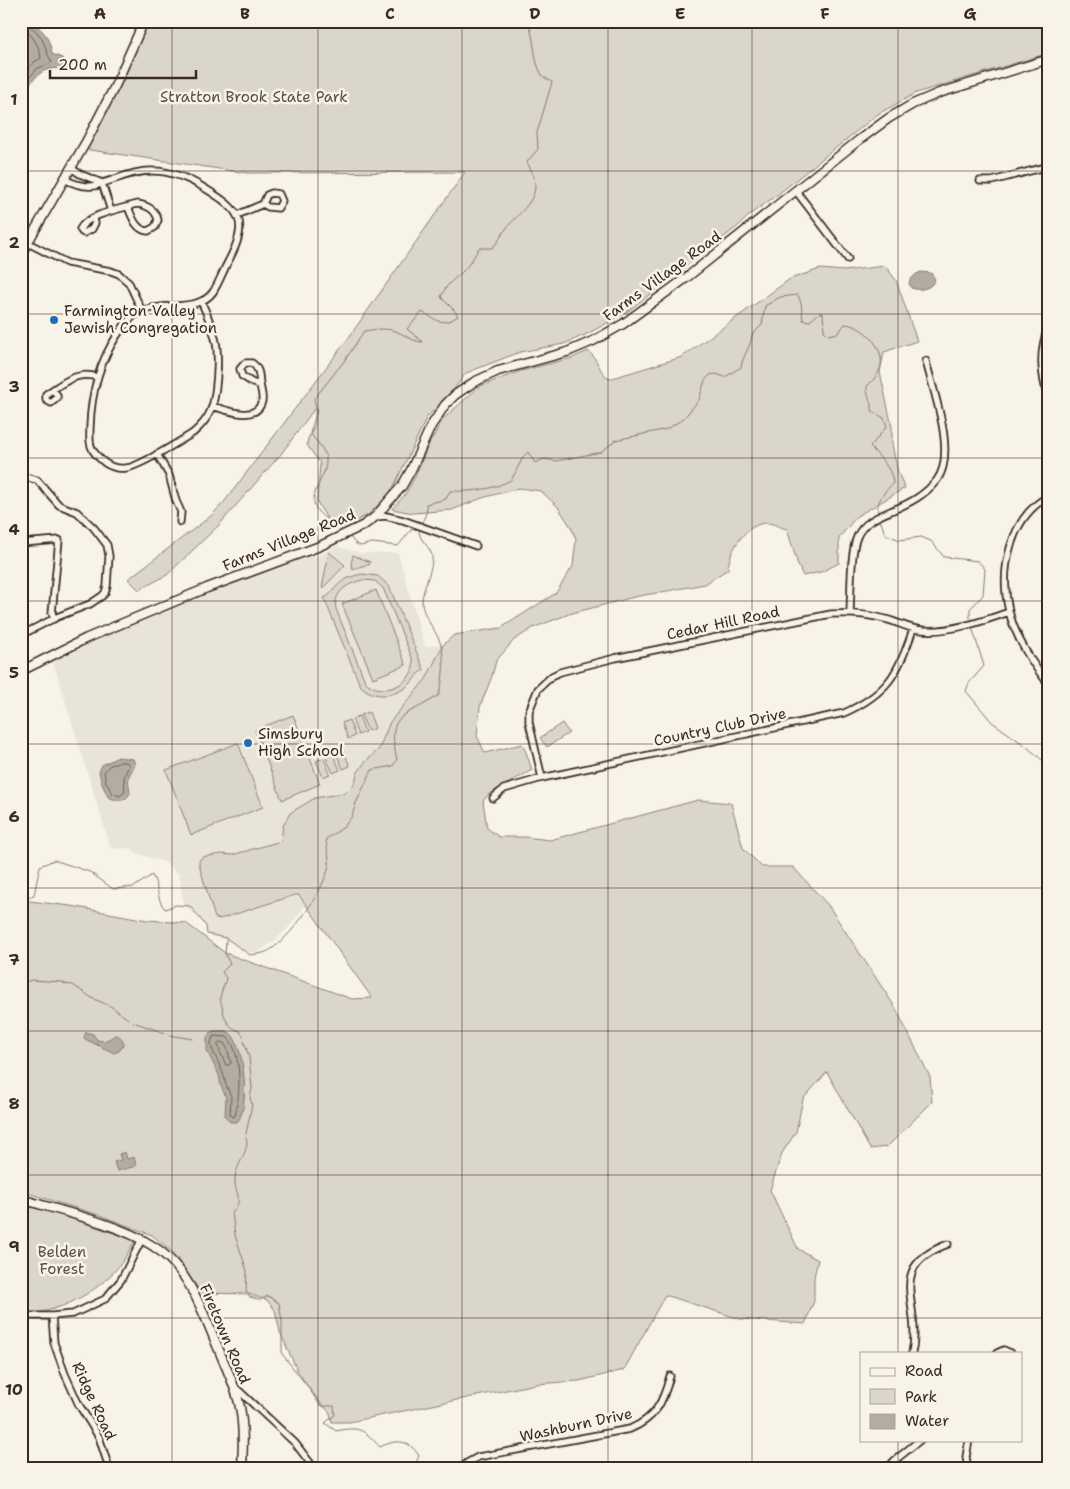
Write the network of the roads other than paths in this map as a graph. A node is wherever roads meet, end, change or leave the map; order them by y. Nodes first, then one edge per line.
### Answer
1 (144, 21) edge
2 (1049, 60) edge
3 (1049, 166) edge
4 (71, 168) junction
5 (64, 180) junction
6 (980, 182) dead end
7 (102, 183) junction
8 (796, 191) junction
9 (263, 204) dead end
10 (128, 207) junction
11 (111, 211) junction
12 (237, 216) junction
13 (93, 218) dead end
14 (28, 243) junction
15 (21, 254) edge
16 (848, 259) dead end
17 (201, 301) junction
18 (142, 311) junction
19 (1049, 324) edge
20 (926, 361) dead end
21 (97, 377) junction
22 (260, 385) dead end
23 (52, 390) dead end
24 (1049, 403) edge
25 (212, 406) junction
26 (157, 454) junction
27 (21, 476) edge
28 (1049, 496) edge
29 (375, 517) junction
30 (180, 522) dead end
31 (21, 543) edge
32 (476, 546) dead end
33 (1009, 612) junction
34 (850, 613) junction
35 (54, 619) junction
36 (913, 629) junction
37 (21, 635) edge
38 (21, 671) edge
39 (1049, 684) edge
40 (542, 778) junction
41 (493, 798) dead end
42 (21, 1199) edge
43 (142, 1239) junction
44 (948, 1244) dead end
45 (21, 1316) edge
46 (52, 1316) junction
47 (912, 1352) edge
48 (670, 1376) dead end
49 (234, 1387) junction
50 (912, 1442) edge
51 (969, 1442) edge
52 (110, 1468) edge
53 (242, 1468) edge
54 (314, 1468) edge
55 (462, 1468) edge
56 (888, 1468) edge
57 (968, 1468) edge

1 - 4 main road
2 - 8 main road, Farms Village Road
3 - 6 street
4 - 5 main road
4 - 7 street
5 - 7 street
5 - 14 main road
7 - 11 street
7 - 12 street
8 - 16 street
8 - 29 main road, Farms Village Road
9 - 12 street
10 - 10 street
10 - 11 street
11 - 13 street
12 - 17 street
14 - 15 main road
14 - 18 street
17 - 18 street
17 - 25 street
18 - 21 street
19 - 24 street
20 - 34 street
21 - 23 street
21 - 26 street
22 - 25 street
25 - 26 street
26 - 30 street
27 - 35 street
28 - 33 street
29 - 32 street
29 - 38 main road, Farms Village Road
31 - 35 street
33 - 36 street, Cedar Hill Road
33 - 39 street
34 - 36 street, Cedar Hill Road
34 - 40 street, Cedar Hill Road
35 - 37 street
36 - 40 street, Country Club Drive
40 - 41 street, Country Club Drive
42 - 43 main road, Firetown Road
43 - 46 street
43 - 49 main road, Firetown Road
44 - 47 street
45 - 46 street
46 - 52 street, Ridge Road
48 - 55 street, Washburn Drive
49 - 53 main road, Firetown Road
49 - 54 street
50 - 56 street
51 - 57 street

